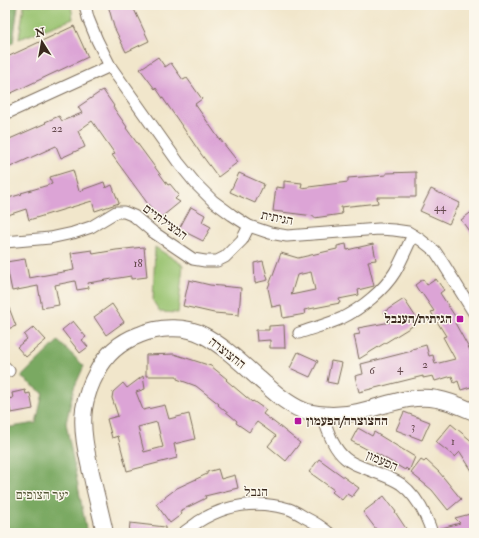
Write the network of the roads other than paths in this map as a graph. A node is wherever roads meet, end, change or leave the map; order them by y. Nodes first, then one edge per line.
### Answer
1 (85, 5) edge
2 (110, 66) junction
3 (5, 114) edge
4 (249, 226) junction
5 (413, 236) junction
6 (5, 242) edge
7 (474, 313) edge
8 (298, 333) dead end
9 (474, 412) edge
10 (322, 415) junction
11 (105, 533) edge
12 (184, 533) edge
13 (329, 533) edge
14 (432, 533) edge

1 - 2 street, הגיתית
2 - 3 street
2 - 4 street, הגיתית
4 - 5 street, הגיתית
4 - 6 street, המצילתיים
5 - 7 street, הגיתית
5 - 8 street
9 - 10 street, החצוצרה
10 - 11 street, החצוצרה
10 - 14 street, הפעמון
12 - 13 street, הנבל

